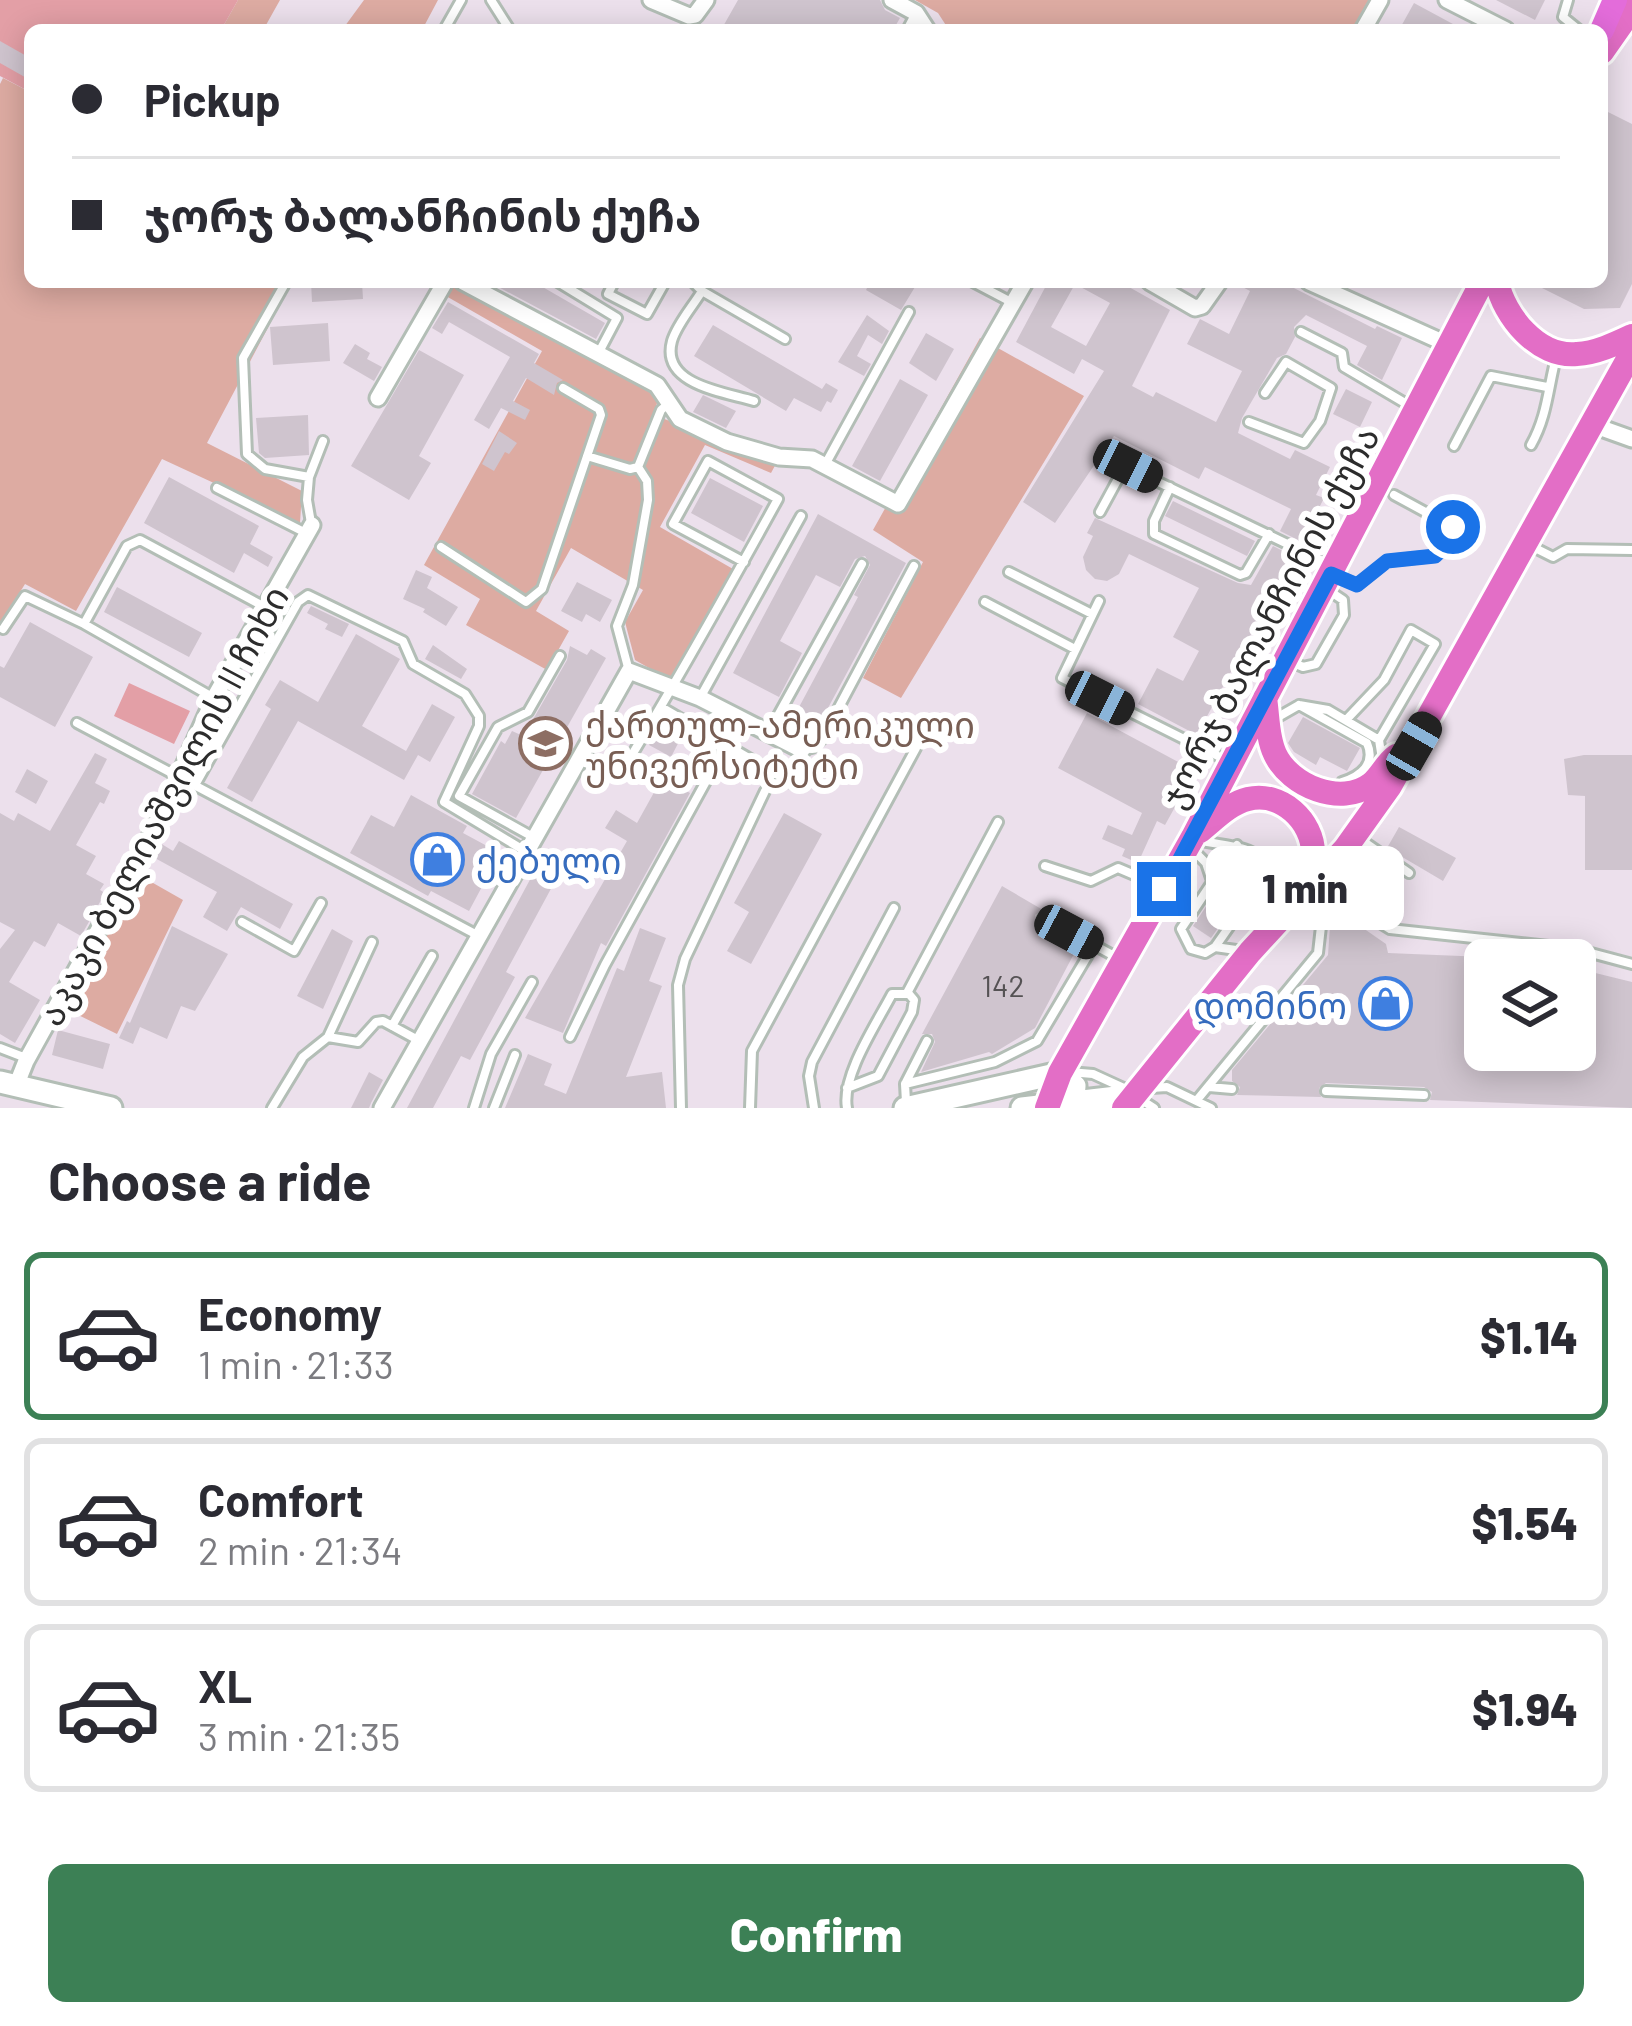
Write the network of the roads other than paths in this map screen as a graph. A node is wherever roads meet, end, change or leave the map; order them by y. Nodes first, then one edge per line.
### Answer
1 (651, 0) edge
2 (706, 0) edge
3 (892, 0) edge
4 (1447, 0) edge
5 (1632, 9) edge
6 (916, 14) junction
7 (910, 24) edge
8 (923, 24) edge
9 (1494, 24) edge
10 (1608, 43) edge
11 (283, 288) edge
12 (442, 288) edge
13 (474, 288) edge
14 (568, 288) edge
15 (611, 288) edge
16 (662, 288) edge
17 (699, 288) edge
18 (984, 288) edge
19 (997, 288) edge
20 (1022, 288) edge
21 (1160, 288) edge
22 (1216, 288) edge
23 (1323, 288) edge
24 (1479, 288) edge
25 (1499, 288) edge
26 (702, 291) junction
27 (994, 293) junction
28 (1013, 303) junction
29 (909, 312) dead end
30 (1301, 332) dead end
31 (1632, 336) edge
32 (785, 339) dead end
33 (1450, 346) junction
34 (1558, 352) junction
35 (1632, 352) edge
36 (598, 354) junction
37 (1547, 387) junction
38 (563, 388) dead end
39 (1265, 393) dead end
40 (378, 398) dead end
41 (754, 401) dead end
42 (669, 403) junction
43 (1416, 410) junction
44 (1249, 422) dead end
45 (1593, 425) junction
46 (1632, 439) edge
47 (323, 441) dead end
48 (1532, 445) dead end
49 (1454, 446) dead end
50 (587, 456) junction
51 (825, 465) junction
52 (638, 467) junction
53 (309, 477) junction
54 (1169, 487) junction
55 (217, 488) dead end
56 (1394, 495) dead end
57 (1100, 512) dead end
58 (801, 516) dead end
59 (310, 529) junction
60 (1269, 534) junction
61 (1527, 543) junction
62 (441, 547) dead end
63 (1632, 550) edge
64 (744, 562) junction
65 (862, 564) dead end
66 (914, 566) dead end
67 (1009, 572) dead end
68 (1330, 576) junction
69 (1099, 601) dead end
70 (986, 602) dead end
71 (264, 607) junction
72 (1092, 614) junction
73 (84, 624) junction
74 (3, 629) edge
75 (1076, 650) junction
76 (560, 656) dead end
77 (629, 671) junction
78 (672, 689) junction
79 (214, 698) junction
80 (700, 698) junction
81 (1299, 705) junction
82 (661, 707) junction
83 (1267, 711) junction
84 (1347, 719) junction
85 (77, 723) dead end
86 (769, 732) junction
87 (1379, 740) junction
88 (726, 745) junction
89 (1414, 746) junction
90 (916, 748) dead end
91 (1272, 749) junction
92 (802, 750) joint
93 (1232, 762) junction
94 (626, 763) dead end
95 (1381, 772) junction
96 (188, 782) junction
97 (795, 785) dead end
98 (765, 791) dead end
99 (998, 822) dead end
100 (1354, 835) junction
101 (1191, 841) junction
102 (531, 845) junction
103 (1237, 845) junction
104 (1045, 866) dead end
105 (1266, 874) junction
106 (1409, 874) dead end
107 (1212, 881) junction
108 (1320, 887) junction
109 (1164, 889) junction
110 (321, 903) dead end
111 (894, 908) dead end
112 (1290, 909) junction
113 (1241, 910) junction
114 (1043, 918) dead end
115 (242, 922) dead end
116 (479, 937) junction
117 (372, 941) dead end
118 (1094, 945) junction
119 (1215, 947) junction
120 (1250, 952) junction
121 (431, 956) dead end
122 (1125, 962) junction
123 (1632, 964) edge
124 (532, 982) dead end
125 (907, 993) junction
126 (392, 1026) junction
127 (328, 1037) junction
128 (570, 1037) dead end
129 (420, 1041) junction
130 (927, 1041) dead end
131 (0, 1048) edge
132 (515, 1055) dead end
133 (27, 1059) junction
134 (8, 1084) edge
135 (1207, 1087) junction
136 (847, 1088) junction
137 (1232, 1089) dead end
138 (1326, 1091) dead end
139 (910, 1094) edge
140 (1424, 1095) dead end
141 (1047, 1099) edge
142 (1138, 1100) edge
143 (1197, 1100) junction
144 (111, 1108) edge
145 (272, 1108) edge
146 (382, 1108) edge
147 (474, 1108) edge
148 (494, 1108) edge
149 (681, 1108) edge
150 (750, 1108) edge
151 (814, 1108) edge
152 (847, 1108) edge
153 (1211, 1108) edge

1 - 2 street
3 - 6 street
4 - 9 street
5 - 10 main road
6 - 7 lane
6 - 8 street
11 - 53 lane
12 - 40 street
13 - 36 street
14 - 36 lane
15 - 16 lane
17 - 26 lane
18 - 27 lane
19 - 27 lane
20 - 28 street
21 - 22 street
23 - 33 street
24 - 33 main road, ჯორჯ ბალანჩინის ქუჩა
25 - 34 main road
26 - 32 lane
26 - 41 lane
27 - 28 lane
28 - 51 street
29 - 51 lane
30 - 43 lane
31 - 34 main road
33 - 43 main road, ჯორჯ ბალანჩინის ქუჩა
34 - 37 lane
35 - 45 main road
36 - 42 street
37 - 48 lane
37 - 49 lane
38 - 50 lane
39 - 44 lane
42 - 51 street
42 - 52 lane
43 - 68 main road, ჯორჯ ბალანჩინის ქუჩა
45 - 46 street
45 - 61 main road
47 - 53 lane
50 - 52 lane
50 - 62 lane
52 - 77 lane
53 - 59 lane
54 - 57 lane
54 - 60 lane
54 - 60 lane
55 - 59 lane
56 - 68 lane
58 - 80 lane
59 - 71 street, აკაკი ბელიაშვილის II ჩიხი
60 - 68 lane
61 - 63 lane
61 - 89 main road
64 - 64 lane
64 - 78 lane
65 - 86 lane
66 - 92 lane
67 - 72 lane
68 - 83 main road, ჯორჯ ბალანჩინის ქუჩა
69 - 72 lane
70 - 75 lane
71 - 73 lane
71 - 79 street, აკაკი ბელიაშვილის II ჩიხი
72 - 75 lane
73 - 74 lane
73 - 79 lane
75 - 93 lane
76 - 102 lane
77 - 78 street
77 - 102 street
78 - 80 street
78 - 82 lane
79 - 96 street, აკაკი ბელიაშვილის II ჩიხი
80 - 86 street
81 - 83 lane
81 - 84 lane
81 - 91 lane
82 - 88 lane
82 - 94 lane
83 - 91 main road
83 - 93 main road, ჯორჯ ბალანჩინის ქუჩა
84 - 87 lane
84 - 87 lane
85 - 96 lane
86 - 92 street
87 - 95 lane
88 - 97 lane
88 - 128 lane
89 - 95 main road
89 - 100 main road
90 - 150 lane
91 - 95 main road
93 - 101 main road, ჯორჯ ბალანჩინის ქუჩა
96 - 102 lane
96 - 116 lane
96 - 133 street, აკაკი ბელიაშვილის II ჩიხი
98 - 149 lane
99 - 125 lane
100 - 106 lane
100 - 108 main road
101 - 103 lane
101 - 107 lane
101 - 109 main road, ჯორჯ ბალანჩინის ქუჩა
101 - 112 main road
102 - 116 street
103 - 105 lane
103 - 107 lane
104 - 109 lane
105 - 112 lane
105 - 113 lane
107 - 119 lane
108 - 112 main road
108 - 123 lane
108 - 135 lane
109 - 122 main road, ჯორჯ ბალანჩინის ქუჩა
110 - 115 lane
111 - 151 lane
112 - 113 lane
112 - 120 main road
113 - 119 lane
114 - 118 lane
116 - 129 street
117 - 127 lane
118 - 122 lane
118 - 139 lane
119 - 120 lane
120 - 142 main road
121 - 126 lane
122 - 141 main road, ჯორჯ ბალანჩინის ქუჩა
124 - 147 lane
125 - 136 lane
125 - 136 lane
126 - 127 lane
126 - 129 lane
127 - 145 lane
129 - 146 street
130 - 139 lane
131 - 133 lane
132 - 148 lane
133 - 134 street, აკაკი ბელიაშვილის II ჩიხი
134 - 144 main road
135 - 137 lane
135 - 143 lane
136 - 152 lane
138 - 140 lane
139 - 141 main road
141 - 142 main road
142 - 143 lane
143 - 153 lane

